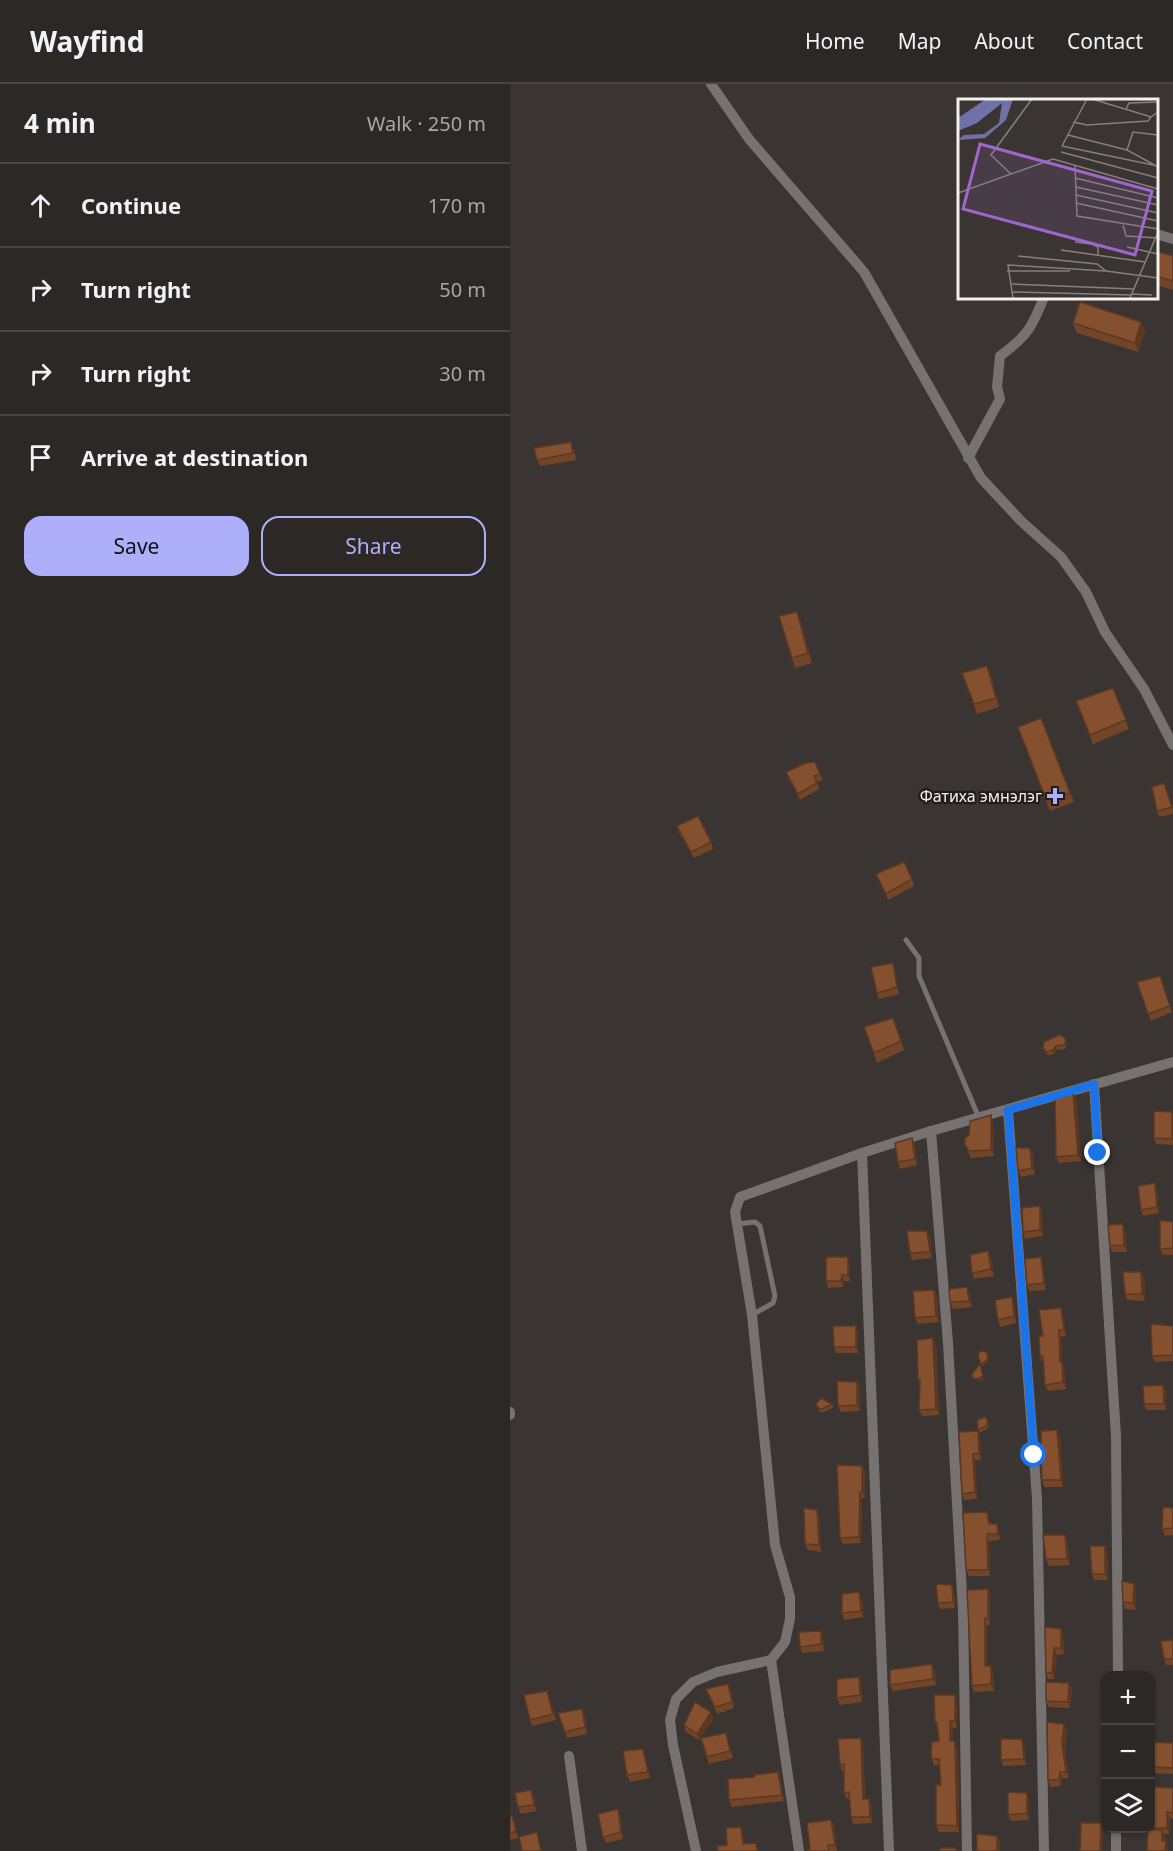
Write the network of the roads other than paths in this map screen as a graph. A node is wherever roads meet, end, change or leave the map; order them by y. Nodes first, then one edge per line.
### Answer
1 (711, 84) edge
2 (1158, 235) edge
3 (1173, 239) edge
4 (1044, 298) edge
5 (968, 458) junction
6 (1173, 745) edge
7 (906, 940) dead end
8 (1173, 1062) edge
9 (1094, 1084) junction
10 (1008, 1110) junction
11 (979, 1118) junction
12 (931, 1131) junction
13 (862, 1153) junction
14 (736, 1224) junction
15 (752, 1315) junction
16 (771, 1659) junction
17 (1118, 1671) edge
18 (569, 1756) dead end
19 (1116, 1833) edge
20 (582, 1851) edge
21 (696, 1851) edge
22 (799, 1851) edge
23 (889, 1851) edge
24 (968, 1851) edge
25 (1044, 1851) edge
26 (1116, 1851) edge

1 - 5 street
2 - 3 street
4 - 5 street
5 - 6 street
7 - 11 lane
8 - 9 street
9 - 10 street
9 - 17 street
10 - 11 street
10 - 25 street
11 - 12 street
12 - 13 street
12 - 24 street
13 - 14 street
13 - 23 street
14 - 15 street
14 - 15 lane
15 - 16 street
16 - 21 street
16 - 22 street
18 - 20 street
19 - 26 street

